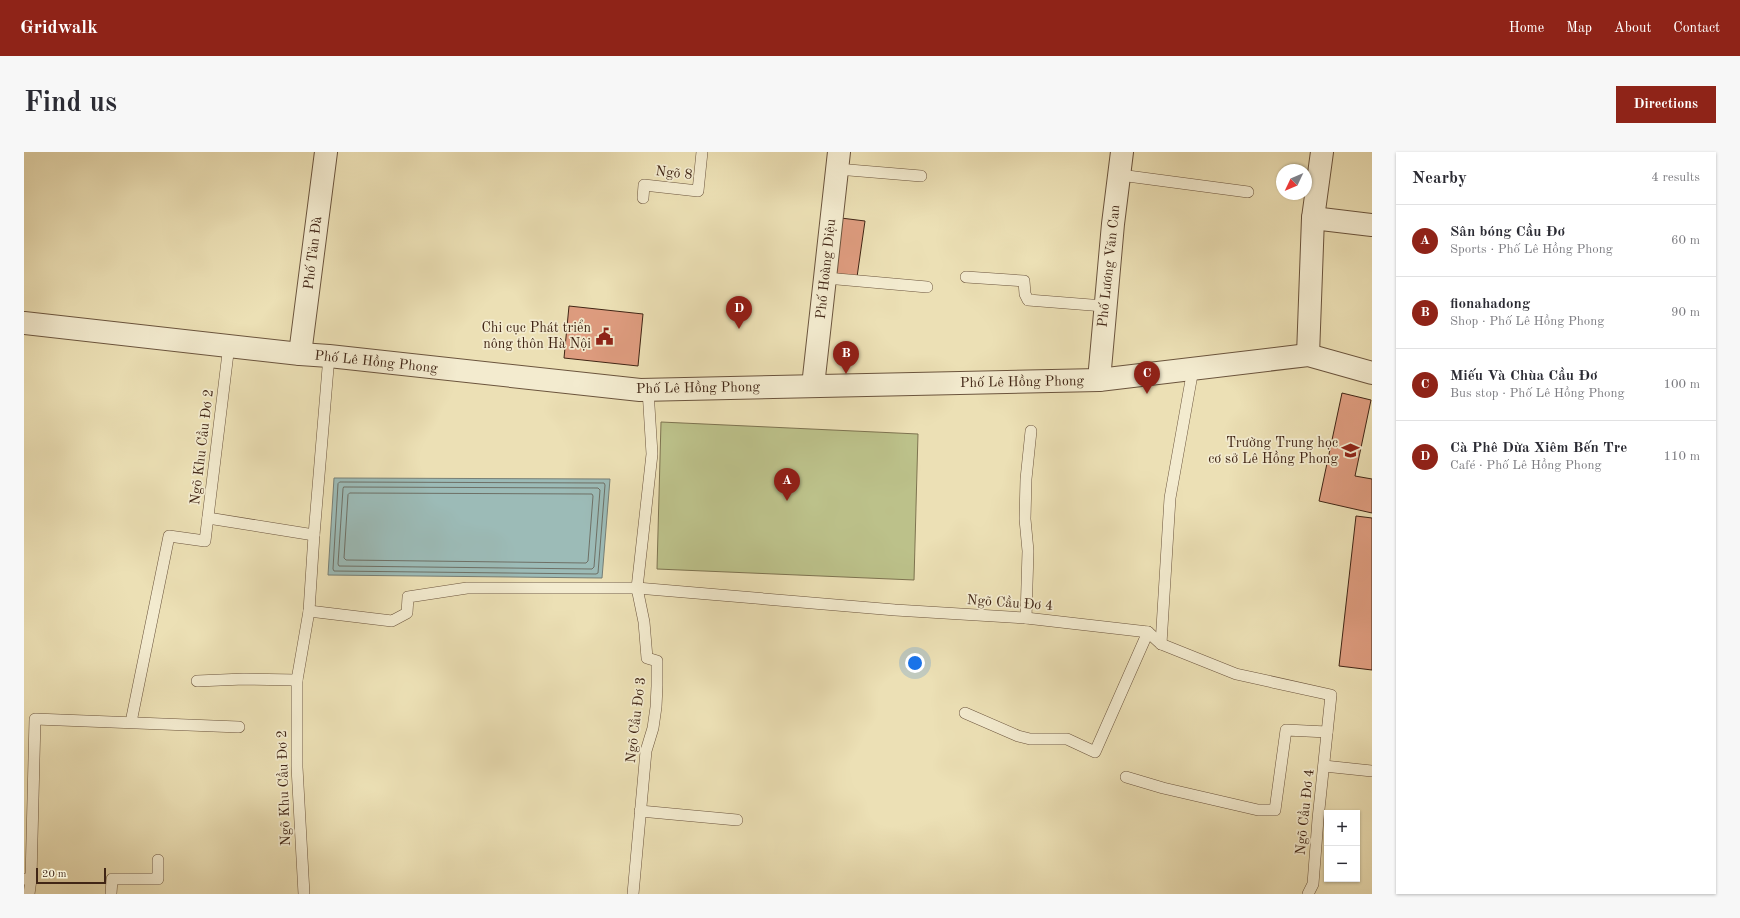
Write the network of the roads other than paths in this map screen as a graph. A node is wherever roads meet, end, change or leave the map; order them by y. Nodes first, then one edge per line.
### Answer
1 (326, 152) edge
2 (702, 152) edge
3 (1122, 152) edge
4 (1322, 152) edge
5 (838, 160) edge
6 (921, 176) dead end
7 (1120, 176) junction
8 (1248, 192) dead end
9 (643, 198) dead end
10 (1313, 218) junction
11 (1372, 225) edge
12 (966, 277) dead end
13 (826, 278) junction
14 (927, 287) dead end
15 (1104, 306) junction
16 (24, 323) edge
17 (229, 345) junction
18 (300, 354) junction
19 (1308, 355) junction
20 (329, 356) junction
21 (1193, 369) junction
22 (1372, 373) edge
23 (1099, 380) junction
24 (813, 386) junction
25 (648, 390) junction
26 (1031, 431) dead end
27 (208, 518) junction
28 (314, 535) junction
29 (637, 588) junction
30 (309, 611) junction
31 (1026, 618) junction
32 (1148, 632) junction
33 (1161, 644) junction
34 (296, 680) junction
35 (196, 681) dead end
36 (965, 713) dead end
37 (131, 722) junction
38 (239, 727) dead end
39 (1327, 732) junction
40 (1324, 766) junction
41 (1372, 771) edge
42 (1126, 777) dead end
43 (640, 811) junction
44 (737, 820) dead end
45 (158, 860) dead end
46 (28, 879) edge
47 (29, 894) edge
48 (111, 894) edge
49 (304, 894) edge
50 (633, 894) edge
51 (1308, 894) edge

1 - 18 street, Phố Tản Đà
2 - 9 lane, Ngõ 8
3 - 7 street, Phố Lương Văn Can
4 - 10 street
5 - 6 lane
5 - 13 street, Phố Hoàng Diệu
7 - 8 lane
7 - 15 street, Phố Lương Văn Can
10 - 11 street
10 - 19 street
12 - 15 lane
13 - 14 lane
13 - 24 street, Phố Hoàng Diệu
15 - 23 street, Phố Lương Văn Can
16 - 17 street, Phố Lê Hồng Phong
17 - 18 street, Phố Lê Hồng Phong
17 - 27 lane, Ngõ Khu Cầu Đơ 2
18 - 20 street, Phố Lê Hồng Phong
19 - 21 street, Phố Lê Hồng Phong
19 - 22 street, Phố Lê Hồng Phong
20 - 25 street, Phố Lê Hồng Phong
20 - 28 lane, Ngõ Khu Cầu Đơ 2
21 - 23 street, Phố Lê Hồng Phong
21 - 33 lane
23 - 24 street, Phố Lê Hồng Phong
24 - 25 street, Phố Lê Hồng Phong
25 - 29 lane, Ngõ Cầu Đơ 3
26 - 31 lane
27 - 28 lane, Ngõ Khu Cầu Đơ 2
27 - 37 lane
28 - 30 lane, Ngõ Khu Cầu Đơ 2
29 - 30 lane, Ngõ Cầu Đơ 4
29 - 31 lane, Ngõ Cầu Đơ 4
29 - 43 lane, Ngõ Cầu Đơ 3
30 - 34 lane, Ngõ Khu Cầu Đơ 2
31 - 32 lane, Ngõ Cầu Đơ 4
32 - 33 lane, Ngõ Cầu Đơ 4
32 - 36 lane
33 - 39 lane, Ngõ Cầu Đơ 4
34 - 35 lane
34 - 49 lane, Ngõ Khu Cầu Đơ 2
37 - 38 lane
37 - 46 lane
39 - 40 lane, Ngõ Cầu Đơ 4
39 - 42 lane, Ngõ Cầu Đơ 4
40 - 41 lane
40 - 51 lane, Ngõ Cầu Đơ 4
43 - 44 lane
43 - 50 lane, Ngõ Cầu Đơ 3
45 - 48 lane
46 - 47 lane

